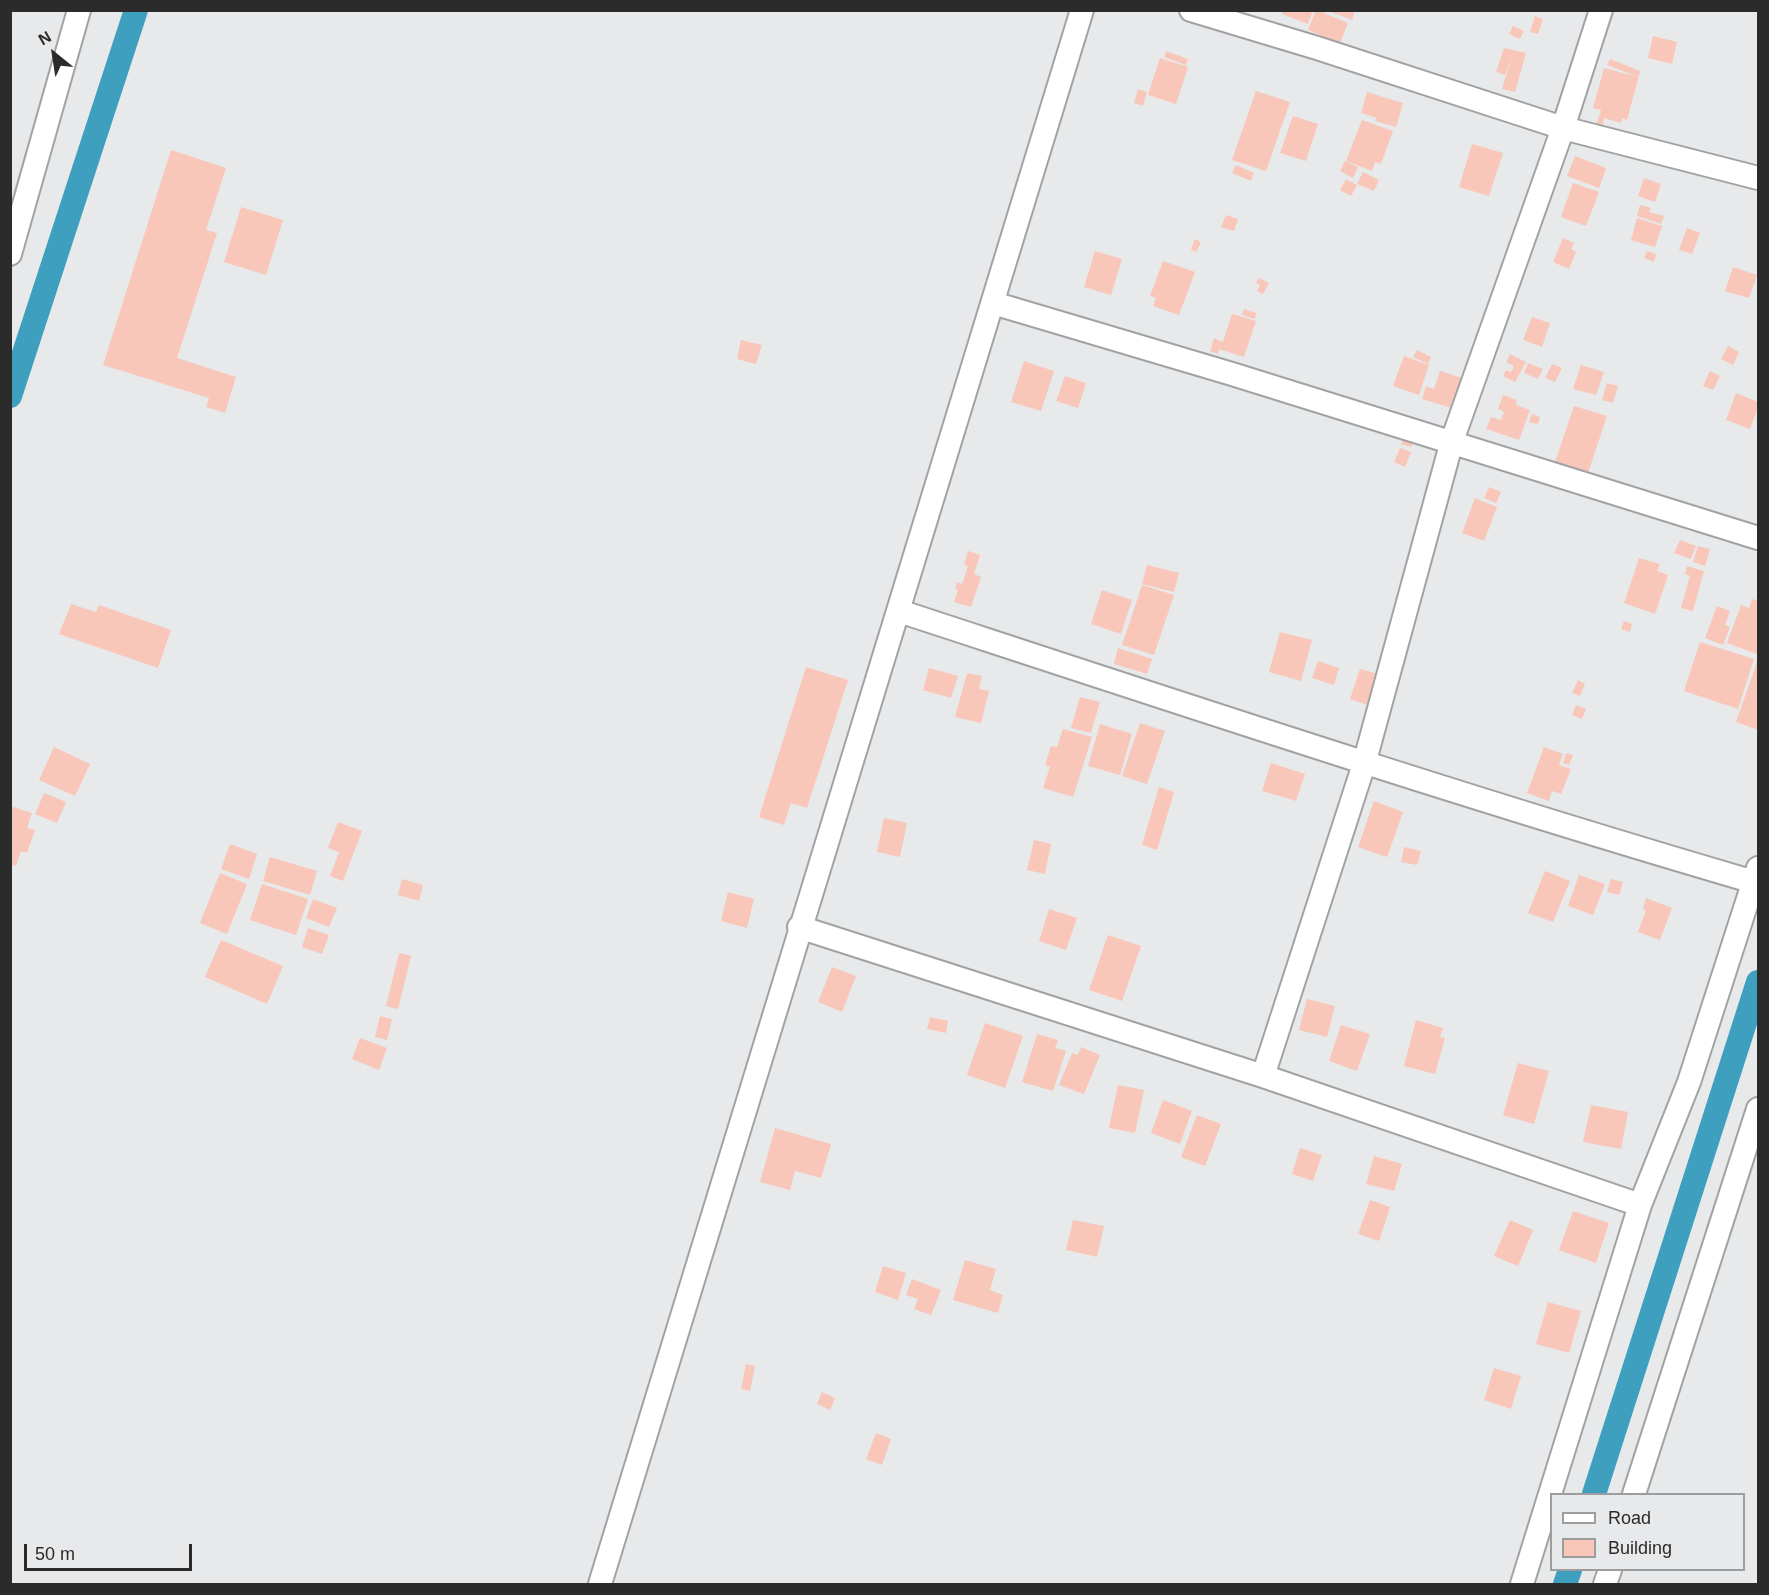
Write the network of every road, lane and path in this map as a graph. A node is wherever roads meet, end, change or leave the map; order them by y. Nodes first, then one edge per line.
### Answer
1 (80, 10) edge
2 (1082, 10) edge
3 (1191, 10) edge
4 (1601, 10) edge
5 (1563, 128) junction
6 (1758, 178) edge
7 (10, 254) edge
8 (993, 303) junction
9 (1452, 441) junction
10 (1758, 538) edge
11 (898, 611) junction
12 (1364, 764) junction
13 (1756, 875) edge
14 (799, 927) junction
15 (1263, 1076) junction
16 (1758, 1108) edge
17 (1640, 1205) junction
18 (1550, 1493) edge
19 (1634, 1493) edge
20 (1550, 1494) edge
21 (600, 1584) edge
22 (1522, 1584) edge

1 - 7 street
2 - 8 street
3 - 5 street
4 - 5 street
5 - 6 street
5 - 9 street
8 - 9 street
8 - 11 street
9 - 10 street
9 - 12 street
11 - 12 street
11 - 14 street
12 - 13 street
12 - 15 street
13 - 17 street
14 - 15 street
14 - 21 street
15 - 17 street
16 - 19 street
17 - 18 street
20 - 22 street

